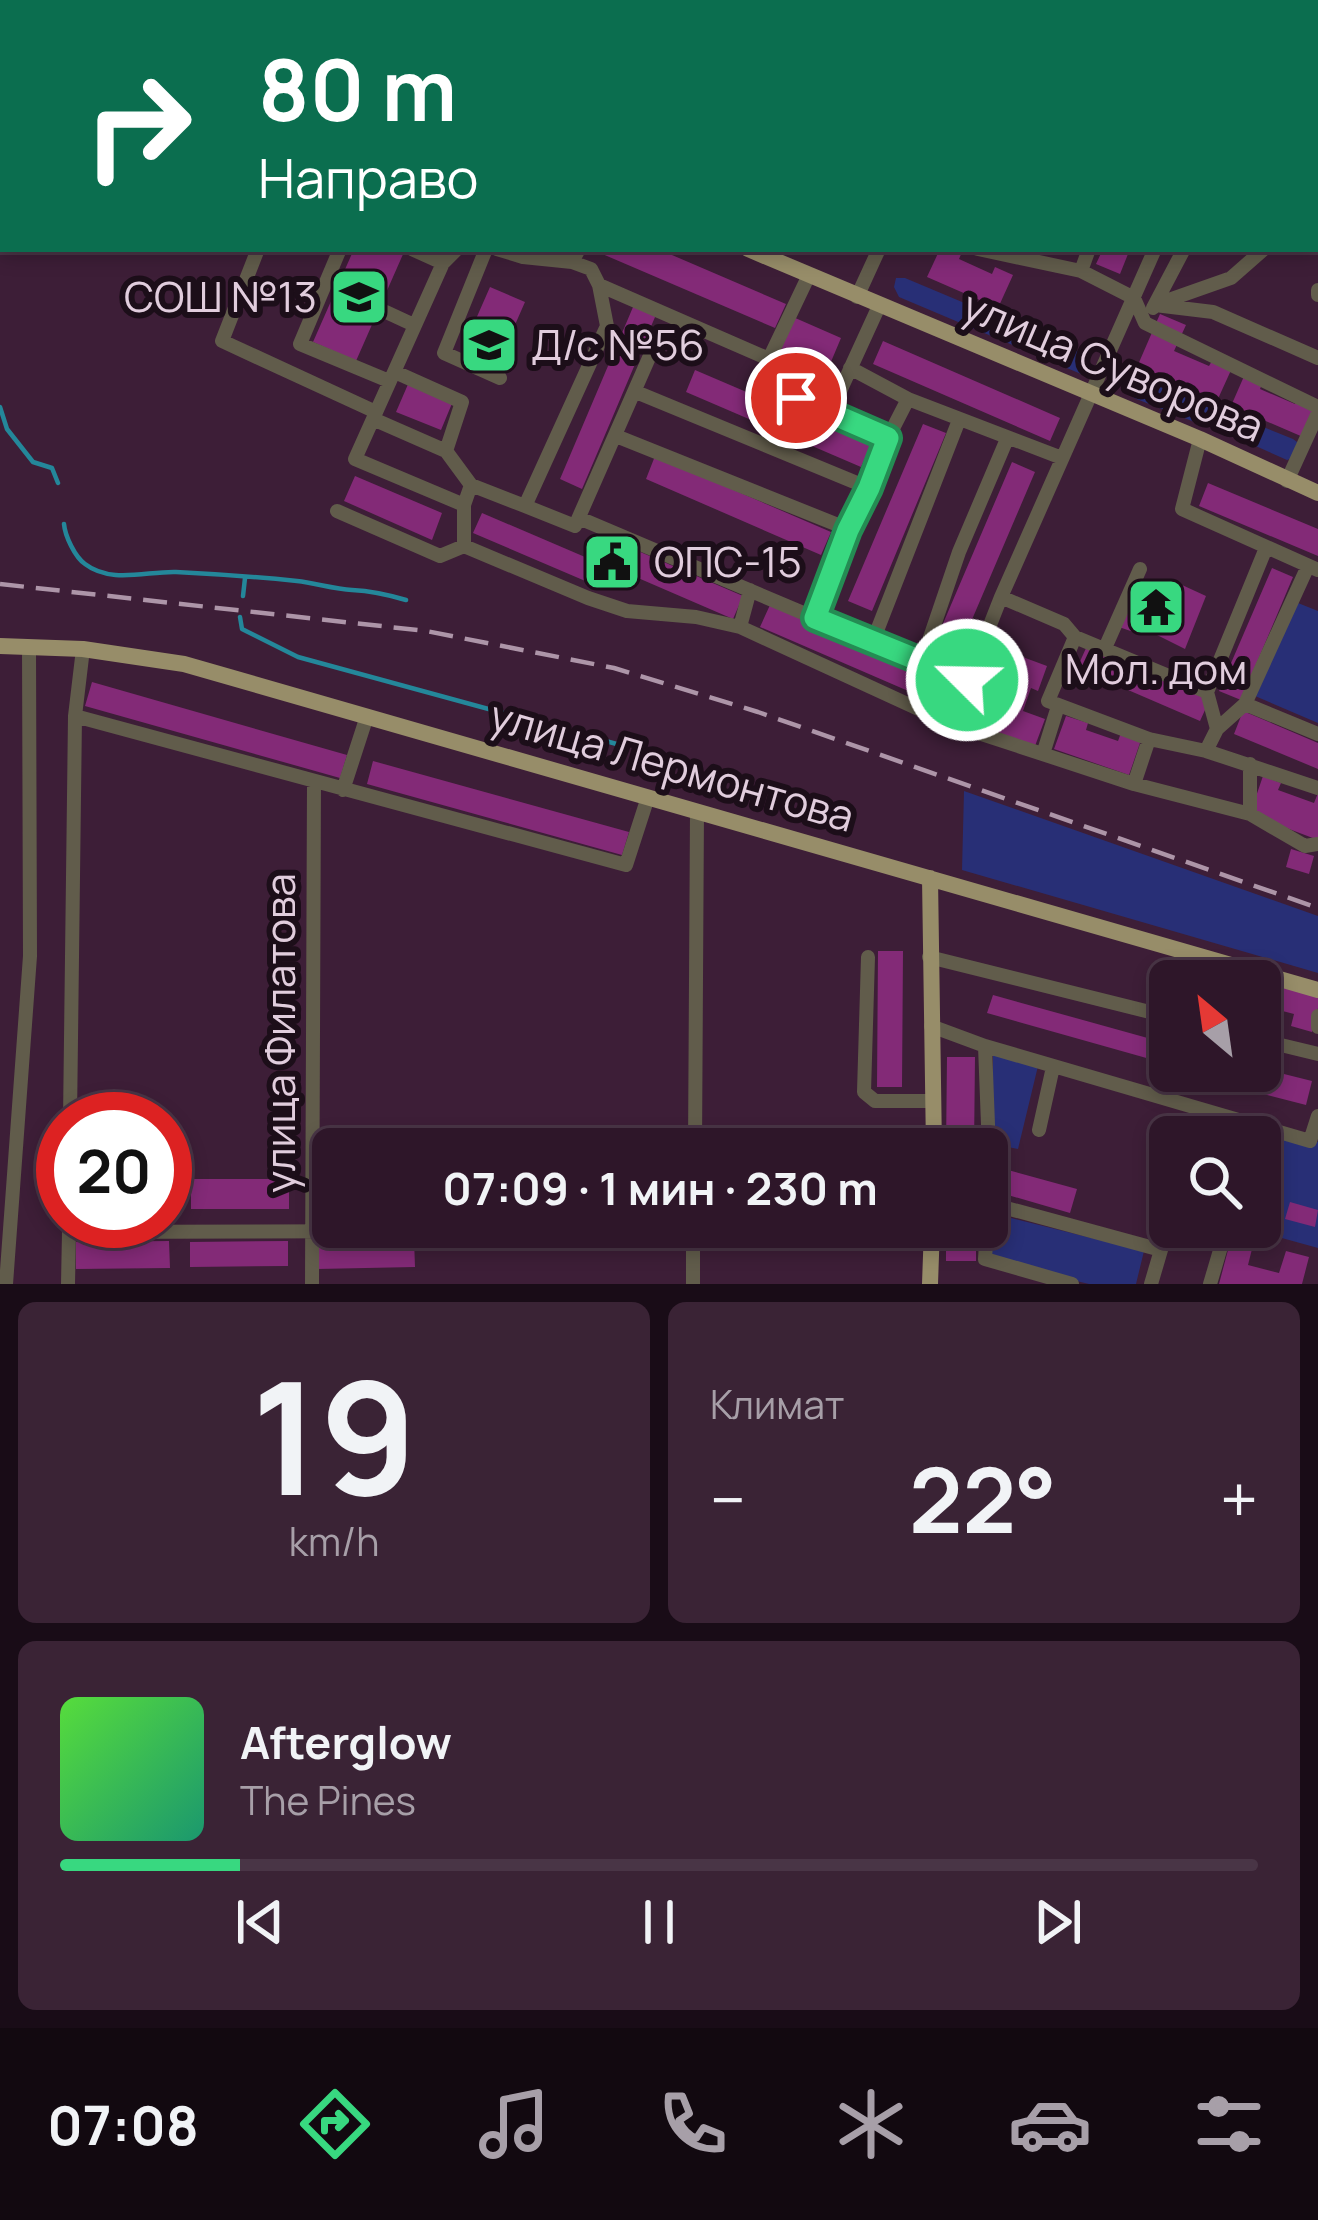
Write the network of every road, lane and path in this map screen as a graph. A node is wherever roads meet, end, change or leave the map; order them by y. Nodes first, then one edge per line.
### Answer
1 (257, 252) edge
2 (339, 252) edge
3 (419, 252) edge
4 (454, 252) edge
5 (485, 252) edge
6 (508, 252) edge
7 (755, 252) edge
8 (878, 252) edge
9 (992, 252) edge
10 (1088, 252) edge
11 (1154, 252) edge
12 (1182, 252) edge
13 (1261, 252) edge
14 (575, 256) edge
15 (443, 263) junction
16 (1081, 271) junction
17 (809, 275) junction
18 (599, 285) junction
19 (857, 297) junction
20 (1134, 298) junction
21 (1155, 305) junction
22 (879, 306) junction
23 (386, 312) dead end
24 (1145, 323) junction
25 (414, 325) junction
26 (659, 335) dead end
27 (1318, 358) edge
28 (769, 359) junction
29 (850, 368) junction
30 (392, 377) junction
31 (500, 378) dead end
32 (636, 392) junction
33 (1090, 393) junction
34 (908, 399) junction
35 (1318, 410) edge
36 (830, 413) junction
37 (374, 416) junction
38 (958, 420) junction
39 (616, 436) junction
40 (888, 438) junction
41 (1007, 439) junction
42 (1201, 440) junction
43 (446, 451) junction
44 (1061, 458) junction
45 (1287, 481) junction
46 (471, 485) junction
47 (869, 488) junction
48 (1318, 493) edge
49 (464, 505) junction
50 (525, 506) junction
51 (337, 511) dead end
52 (579, 518) junction
53 (848, 530) junction
54 (464, 546) junction
55 (1266, 548) junction
56 (1313, 568) edge
57 (1140, 569) dead end
58 (750, 590) junction
59 (1001, 597) junction
60 (815, 618) junction
61 (740, 627) junction
62 (1075, 638) junction
63 (873, 641) junction
64 (0, 646) edge
65 (29, 647) junction
66 (1106, 648) junction
67 (82, 649) junction
68 (922, 661) junction
69 (967, 680) junction
70 (1207, 692) junction
71 (1245, 704) junction
72 (1058, 706) junction
73 (75, 716) junction
74 (367, 716) junction
75 (951, 724) junction
76 (1217, 729) junction
77 (1318, 734) edge
78 (1149, 739) junction
79 (1206, 751) junction
80 (1043, 754) junction
81 (1250, 764) junction
82 (314, 783) junction
83 (1134, 784) junction
84 (1318, 788) edge
85 (343, 790) junction
86 (648, 796) junction
87 (698, 811) junction
88 (1250, 814) junction
89 (1318, 844) edge
90 (930, 878) junction
91 (868, 957) dead end
92 (929, 957) junction
93 (1318, 990) edge
94 (1149, 1012) edge
95 (1318, 1016) edge
96 (931, 1027) junction
97 (1318, 1027) edge
98 (1281, 1045) edge
99 (986, 1046) junction
100 (1318, 1054) edge
101 (1053, 1067) junction
102 (70, 1092) edge
103 (933, 1101) junction
104 (1318, 1116) edge
105 (695, 1128) edge
106 (934, 1128) edge
107 (988, 1128) edge
108 (1039, 1130) dead end
109 (1008, 1208) edge
110 (192, 1229) edge
111 (311, 1231) junction
112 (69, 1248) edge
113 (693, 1248) edge
114 (931, 1248) edge
115 (986, 1248) edge
116 (1221, 1248) edge
117 (1038, 1279) edge
118 (6, 1284) edge
119 (68, 1284) edge
120 (312, 1284) edge
121 (692, 1284) edge
122 (930, 1284) edge
123 (1072, 1284) edge
124 (1150, 1284) edge
125 (1210, 1284) edge

1 - 37 street
2 - 30 street
3 - 15 street
4 - 15 street
5 - 31 street
6 - 14 street
7 - 17 main road, улица Суворова
8 - 19 street
9 - 16 street
10 - 16 street
11 - 20 street
12 - 21 street
13 - 21 street
14 - 18 street
15 - 25 street
16 - 20 street
17 - 19 main road, улица Суворова
17 - 28 street
18 - 28 street
18 - 50 street
19 - 22 main road, улица Суворова
20 - 24 street
20 - 33 street
21 - 24 street
21 - 27 street
22 - 29 street
22 - 33 main road, улица Суворова
23 - 25 street
24 - 35 street
25 - 30 street
26 - 32 street
28 - 36 street
29 - 34 street
29 - 36 street
30 - 37 street
30 - 43 street
32 - 39 street
32 - 47 street
33 - 42 main road, улица Суворова
33 - 44 street
34 - 38 street
34 - 40 street
35 - 45 street
36 - 40 street
37 - 43 street
37 - 49 street
38 - 41 street
38 - 63 street
39 - 52 street
39 - 53 street
40 - 47 street
41 - 44 street
41 - 68 street
42 - 45 main road, улица Суворова
42 - 55 street
43 - 46 street
44 - 59 street
45 - 48 main road, улица Суворова
46 - 49 street
46 - 50 street
47 - 53 street
49 - 54 street
50 - 52 street
51 - 54 street
52 - 58 street
53 - 60 street
54 - 61 street
55 - 56 street
55 - 70 street
56 - 71 street
57 - 66 street
58 - 60 street
58 - 61 street
59 - 62 street
59 - 69 street
60 - 63 street
61 - 75 street
62 - 66 street
62 - 72 street
63 - 68 street
64 - 65 main road, улица Лермонтова
65 - 67 main road, улица Лермонтова
65 - 118 street
66 - 70 street
67 - 73 street
67 - 74 main road, улица Лермонтова
68 - 69 street
69 - 75 street
70 - 76 street
71 - 76 street
71 - 77 street
72 - 78 street
72 - 80 street
73 - 82 street
73 - 102 street
74 - 85 street
74 - 86 main road, улица Лермонтова
75 - 80 street
76 - 79 street
78 - 79 street
78 - 83 street
79 - 81 street
80 - 83 street
81 - 84 street
81 - 88 street
82 - 85 street
82 - 111 street, улица Филатова
83 - 88 street
85 - 86 street
86 - 87 main road, улица Лермонтова
87 - 90 main road, улица Лермонтова
87 - 105 street
88 - 89 street
90 - 92 main road
90 - 93 main road, улица Лермонтова
91 - 103 street
92 - 94 street
92 - 96 main road
95 - 97 street
96 - 99 street
96 - 103 main road
98 - 100 street
99 - 101 street
99 - 107 street
101 - 104 street
101 - 108 street
103 - 106 main road
109 - 124 street
110 - 111 street
111 - 120 street, улица Филатова
112 - 119 street
113 - 121 street
114 - 122 main road
115 - 117 street
116 - 125 street
117 - 123 street

